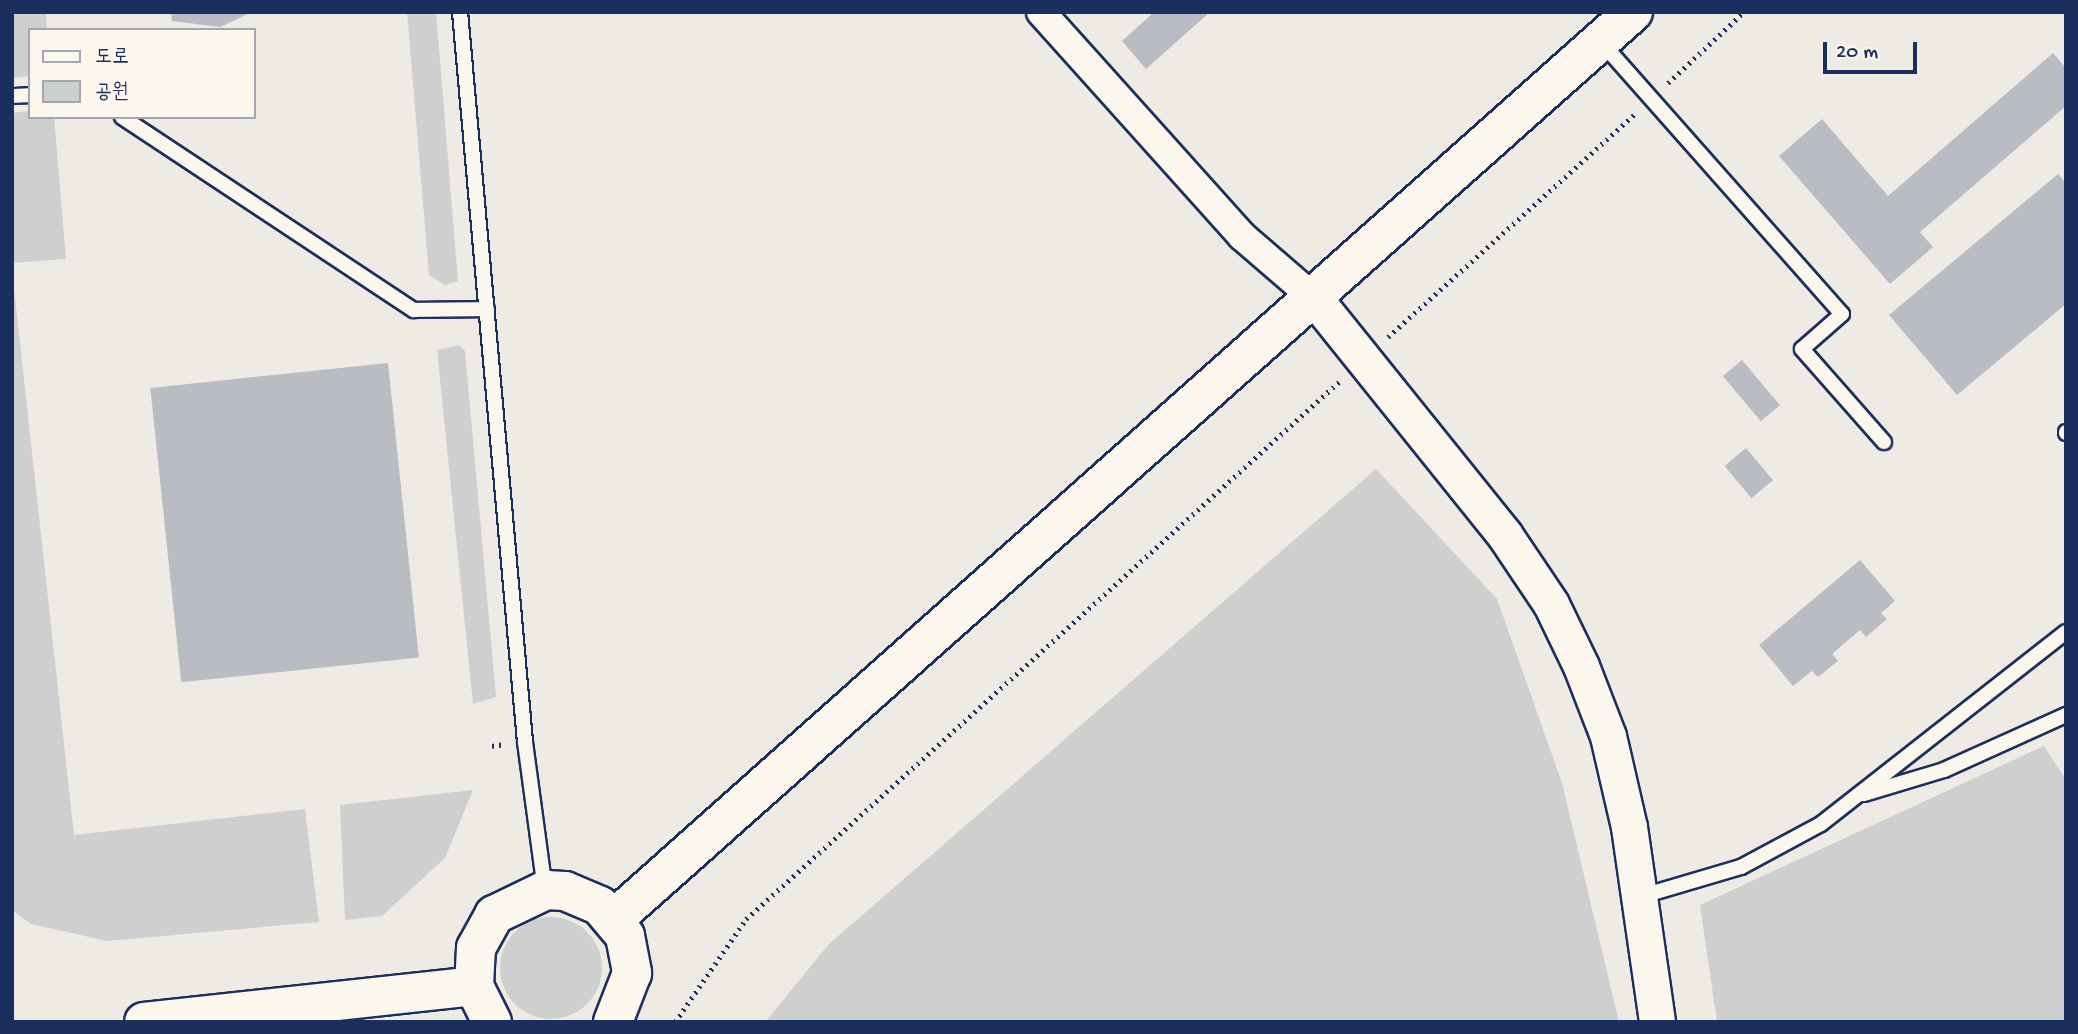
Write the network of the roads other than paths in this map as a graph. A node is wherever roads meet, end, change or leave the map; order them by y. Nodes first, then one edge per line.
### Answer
1 (460, 12) edge
2 (1041, 12) edge
3 (1633, 12) edge
4 (1601, 42) junction
5 (125, 119) edge
6 (1315, 299) junction
7 (486, 309) junction
8 (1884, 442) dead end
9 (2066, 632) edge
10 (2066, 715) edge
11 (1856, 796) junction
12 (546, 890) junction
13 (1639, 897) junction
14 (614, 919) junction
15 (474, 986) junction
16 (144, 1022) edge
17 (492, 1022) edge
18 (613, 1022) edge
19 (1657, 1022) edge

1 - 7 lane
2 - 6 street
3 - 4 highway
4 - 6 highway
4 - 8 lane
5 - 7 lane
6 - 13 street
6 - 14 highway
7 - 12 lane
9 - 11 lane
10 - 11 lane
11 - 13 lane
12 - 14 highway
12 - 15 highway
13 - 19 street
14 - 18 highway
15 - 16 highway
15 - 17 highway

